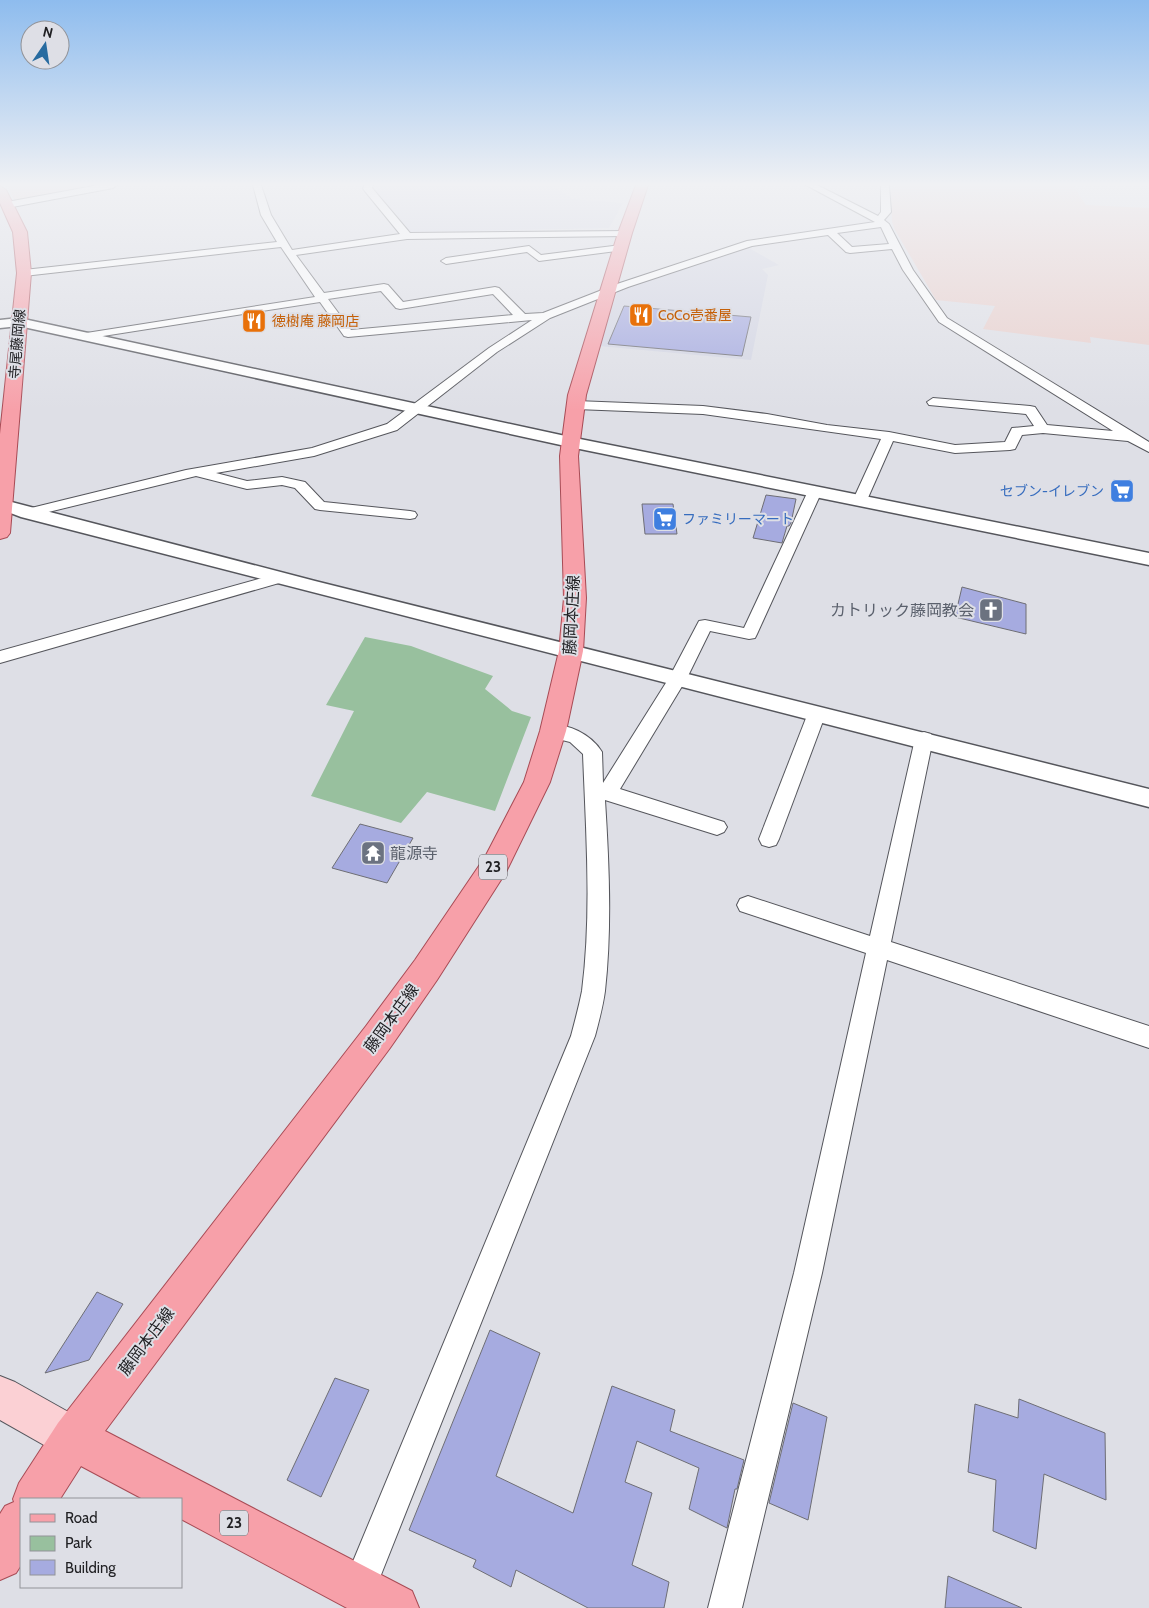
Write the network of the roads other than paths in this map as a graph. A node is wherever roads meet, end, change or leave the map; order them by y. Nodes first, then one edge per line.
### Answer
1 (23, 260) edge
2 (160, 260) edge
3 (295, 260) edge
4 (453, 260) edge
5 (617, 260) edge
6 (699, 260) edge
7 (903, 260) edge
8 (446, 261) dead end
9 (24, 273) junction
10 (608, 292) junction
11 (321, 298) junction
12 (546, 316) junction
13 (522, 318) junction
14 (19, 322) junction
15 (0, 324) edge
16 (84, 336) junction
17 (933, 402) dead end
18 (576, 405) junction
19 (418, 409) junction
20 (1043, 428) junction
21 (889, 436) junction
22 (1131, 437) junction
23 (570, 442) junction
24 (1149, 448) edge
25 (195, 472) junction
26 (815, 491) junction
27 (860, 500) junction
28 (1, 504) edge
29 (28, 513) junction
30 (410, 515) dead end
31 (0, 533) edge
32 (1149, 558) edge
33 (280, 578) junction
34 (571, 651) junction
35 (0, 656) edge
36 (678, 678) junction
37 (817, 713) junction
38 (552, 731) junction
39 (924, 739) junction
40 (601, 793) junction
41 (1149, 798) edge
42 (717, 827) dead end
43 (769, 839) dead end
44 (748, 905) dead end
45 (879, 947) junction
46 (1149, 1037) edge
47 (0, 1396) edge
48 (73, 1438) junction
49 (37, 1498) edge
50 (20, 1524) edge
51 (0, 1557) edge
52 (377, 1598) edge
53 (725, 1608) edge

1 - 9 main road, 寺尾藤岡線
2 - 9 street
3 - 11 street
4 - 8 street
5 - 10 main road, 藤岡本庄線 / 23
6 - 10 street
7 - 22 street
9 - 14 main road, 寺尾藤岡線
10 - 12 street
10 - 18 main road, 藤岡本庄線 / 23
11 - 13 street
11 - 13 street
11 - 16 street
12 - 13 street
12 - 19 street
14 - 15 street
14 - 16 street
14 - 28 main road, 寺尾藤岡線
16 - 19 street
17 - 20 street
18 - 21 street
18 - 23 main road, 藤岡本庄線 / 23
19 - 23 street
19 - 25 street
20 - 21 street
20 - 22 street
21 - 27 street
22 - 24 street
23 - 26 street
23 - 34 main road, 藤岡本庄線 / 23
25 - 29 street
25 - 30 street
26 - 27 street
26 - 36 street
27 - 32 street
28 - 29 street
28 - 31 main road, 寺尾藤岡線
29 - 33 street
33 - 34 street
33 - 35 street
34 - 36 street
34 - 38 main road, 藤岡本庄線 / 23
36 - 37 street
36 - 40 street
37 - 39 street
37 - 43 street
38 - 40 street
38 - 48 main road, 藤岡本庄線 / 23
39 - 41 street
39 - 45 street
40 - 42 street
40 - 52 street
44 - 45 street
45 - 46 street
45 - 53 street
47 - 48 main road
48 - 49 main road, 藤岡本庄線
48 - 52 main road, 23
50 - 51 main road

